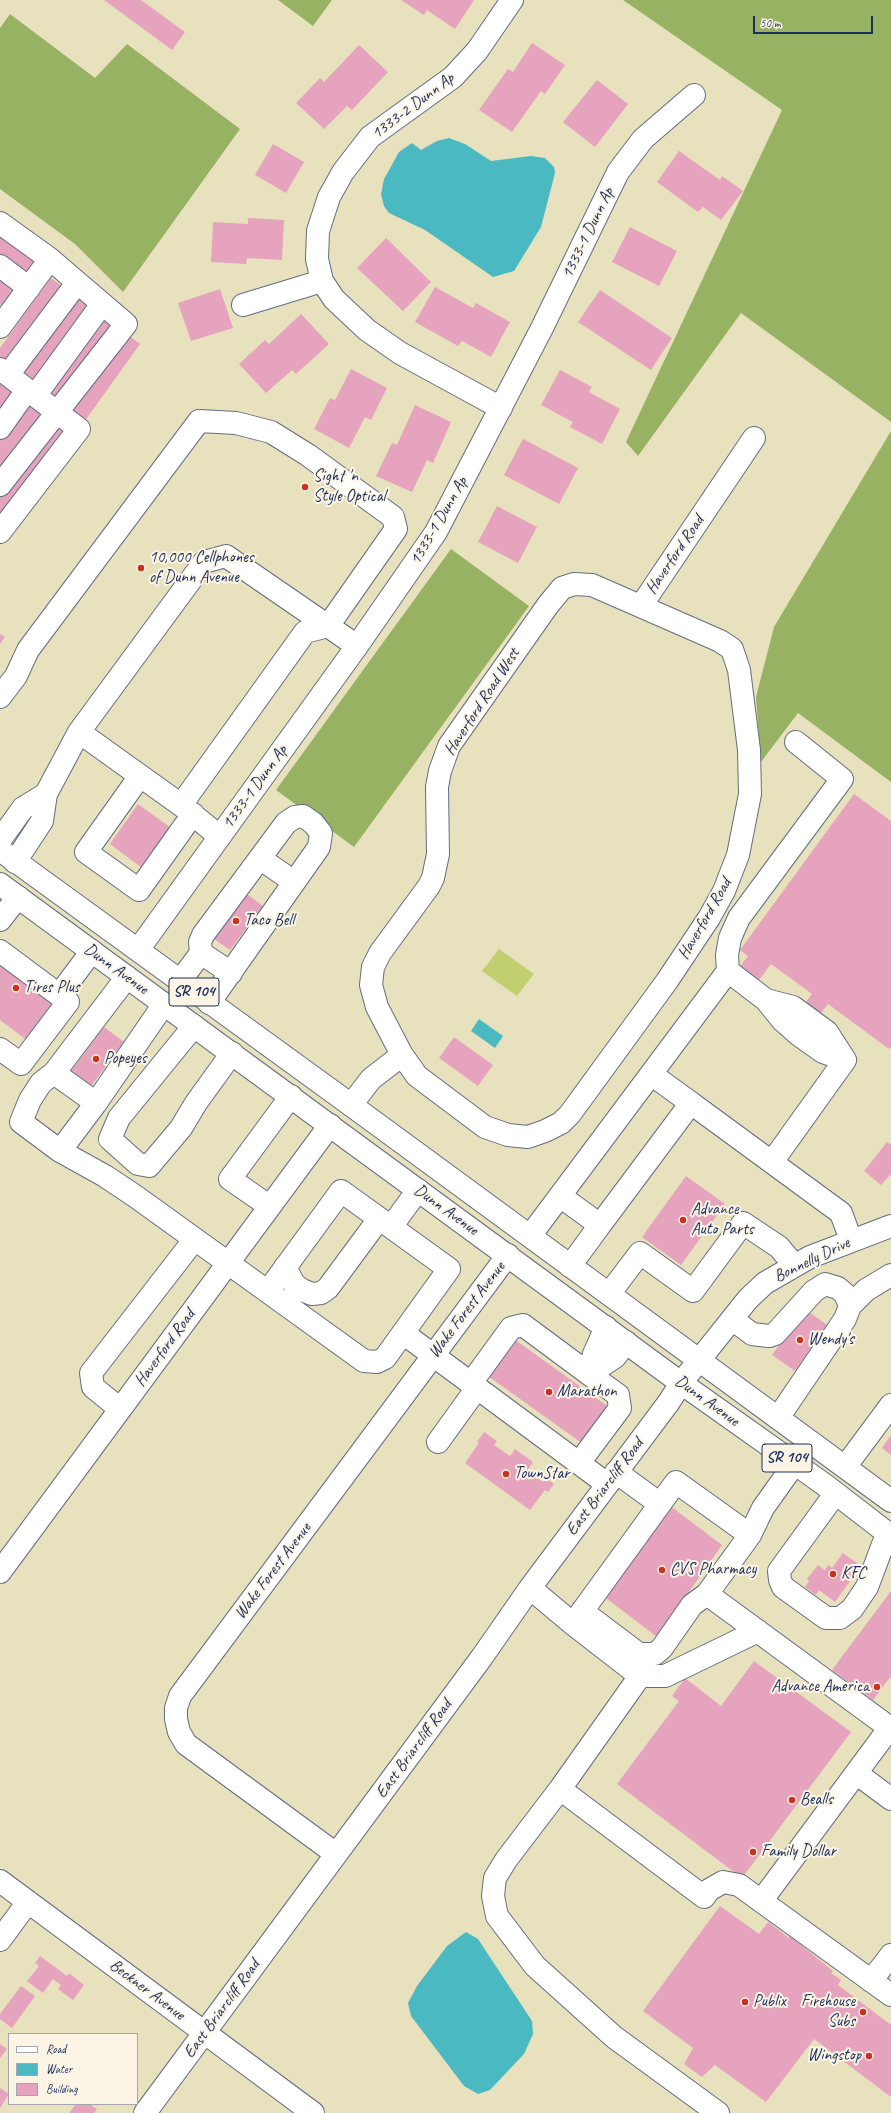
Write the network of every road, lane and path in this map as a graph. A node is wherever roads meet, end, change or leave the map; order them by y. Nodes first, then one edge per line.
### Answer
1 (512, 0) edge
2 (694, 95) dead end
3 (0, 222) edge
4 (50, 259) junction
5 (0, 266) edge
6 (322, 281) junction
7 (77, 283) junction
8 (29, 288) junction
9 (102, 304) junction
10 (243, 305) dead end
11 (2, 319) edge
12 (4, 372) edge
13 (31, 393) junction
14 (501, 408) junction
15 (56, 413) junction
16 (0, 428) edge
17 (754, 438) dead end
18 (0, 485) edge
19 (0, 532) edge
20 (641, 606) junction
21 (328, 626) junction
22 (357, 646) junction
23 (0, 697) edge
24 (78, 732) junction
25 (796, 742) dead end
26 (140, 776) junction
27 (46, 794) junction
28 (187, 810) junction
29 (219, 836) junction
30 (0, 840) edge
31 (8, 856) edge
32 (261, 859) junction
33 (294, 882) junction
34 (0, 884) edge
35 (18, 897) junction
36 (0, 920) edge
37 (84, 945) junction
38 (138, 950) junction
39 (0, 951) edge
40 (201, 953) junction
41 (728, 971) junction
42 (231, 973) junction
43 (127, 977) junction
44 (180, 981) junction
45 (58, 995) junction
46 (209, 1002) junction
47 (164, 1004) junction
48 (194, 1026) junction
49 (0, 1049) edge
50 (232, 1053) junction
51 (402, 1055) junction
52 (54, 1073) junction
53 (651, 1074) junction
54 (297, 1100) junction
55 (96, 1103) junction
56 (691, 1103) junction
57 (351, 1105) junction
58 (330, 1125) junction
59 (389, 1133) junction
60 (60, 1151) junction
61 (772, 1162) junction
62 (149, 1166) junction
63 (418, 1190) junction
64 (129, 1192) junction
65 (560, 1196) junction
66 (269, 1206) junction
67 (385, 1223) junction
68 (600, 1225) junction
69 (891, 1226) edge
70 (530, 1236) junction
71 (194, 1240) junction
72 (851, 1240) junction
73 (508, 1255) junction
74 (228, 1262) junction
75 (794, 1265) junction
76 (570, 1266) junction
77 (285, 1267) junction
78 (891, 1275) edge
79 (268, 1291) junction
80 (321, 1293) junction
81 (609, 1294) junction
82 (850, 1306) junction
83 (304, 1318) junction
84 (732, 1319) junction
85 (606, 1327) junction
86 (403, 1333) junction
87 (626, 1342) junction
88 (433, 1355) junction
89 (700, 1360) junction
90 (589, 1374) junction
91 (681, 1383) junction
92 (474, 1385) junction
93 (891, 1406) edge
94 (120, 1409) junction
95 (778, 1418) junction
96 (438, 1442) dead end
97 (579, 1463) junction
98 (795, 1463) junction
99 (845, 1467) junction
100 (612, 1478) junction
101 (835, 1494) junction
102 (891, 1501) edge
103 (660, 1504) junction
104 (750, 1535) junction
105 (889, 1535) edge
106 (0, 1572) edge
107 (530, 1588) junction
108 (708, 1594) junction
109 (577, 1618) junction
110 (758, 1631) junction
111 (640, 1676) junction
112 (890, 1727) edge
113 (856, 1773) junction
114 (560, 1789) junction
115 (891, 1799) edge
116 (336, 1854) junction
117 (0, 1881) edge
118 (762, 1900) junction
119 (28, 1902) junction
120 (0, 1940) edge
121 (891, 1955) edge
122 (871, 1981) junction
123 (891, 1995) edge
124 (204, 2033) junction
125 (145, 2113) edge
126 (313, 2113) edge
127 (718, 2113) edge

1 - 6 street, 1333-2 Dunn Ap
2 - 14 street, 1333-1 Dunn Ap
3 - 4 street
4 - 7 street
4 - 8 street
5 - 8 street
6 - 10 street
6 - 14 street, 1333-2 Dunn Ap
7 - 9 street
7 - 12 street
8 - 11 street
9 - 13 street
9 - 15 street
12 - 13 street
13 - 15 street
13 - 16 street
14 - 22 street, 1333-1 Dunn Ap
15 - 18 street
15 - 19 street
17 - 20 street, Haverford Road
20 - 51 street, Haverford Road West
20 - 51 street, Haverford Road
21 - 22 street
21 - 23 street
21 - 24 street
21 - 28 street
22 - 29 street, 1333-1 Dunn Ap
24 - 26 street
24 - 27 street
25 - 41 street
26 - 28 street
26 - 28 street
27 - 30 street
27 - 31 street
28 - 29 street
29 - 38 street, 1333-1 Dunn Ap
31 - 38 street, Dunn Avenue / SR 104
32 - 33 street
32 - 33 street
32 - 40 street
33 - 42 street
34 - 35 street, Dunn Avenue / SR 104
35 - 36 street
35 - 37 street, Dunn Avenue / SR 104
37 - 38 street
37 - 43 street, Dunn Avenue / SR 104
37 - 45 street
38 - 44 street, Dunn Avenue / SR 104
39 - 45 street
40 - 42 street
40 - 44 street
41 - 53 street
41 - 61 street
42 - 46 street
43 - 47 street, Dunn Avenue / SR 104
43 - 52 street
44 - 46 street, Dunn Avenue / SR 104
45 - 49 street
46 - 57 street, Dunn Avenue / SR 104
47 - 48 street, Dunn Avenue / SR 104
47 - 55 street
48 - 50 street, Dunn Avenue / SR 104
48 - 62 street
50 - 54 street, Dunn Avenue / SR 104
50 - 62 street
51 - 57 street
52 - 55 street
52 - 60 street
53 - 56 street
53 - 65 street
54 - 57 street
54 - 58 street, Dunn Avenue / SR 104
54 - 66 street
55 - 60 street
56 - 61 street
56 - 68 street
57 - 59 street, Dunn Avenue / SR 104
58 - 59 street
58 - 63 street, Dunn Avenue / SR 104
58 - 66 street, Haverford Road
59 - 70 street, Dunn Avenue / SR 104
60 - 64 street
61 - 72 street
62 - 64 street
63 - 67 street
63 - 73 street, Dunn Avenue / SR 104
64 - 71 street
65 - 68 street
65 - 70 street
66 - 74 street, Haverford Road
67 - 77 street
67 - 80 street
67 - 86 street
68 - 76 street
69 - 72 street, Bonnelly Drive
70 - 76 street, Dunn Avenue / SR 104
71 - 74 street
71 - 94 street
72 - 75 street, Bonnelly Drive
73 - 85 street, Dunn Avenue / SR 104
73 - 88 street, Wake Forest Avenue
74 - 79 street
74 - 94 street, Haverford Road
75 - 81 street
75 - 84 street, Bonnelly Drive
76 - 81 street, Dunn Avenue / SR 104
77 - 79 street
77 - 80 street
78 - 82 street
79 - 83 street
80 - 83 street
81 - 89 street, Dunn Avenue / SR 104
82 - 84 street
82 - 95 street
83 - 86 street
84 - 89 street, Bonnelly Drive
85 - 87 street, Dunn Avenue / SR 104
85 - 90 street
86 - 88 street
87 - 90 street
87 - 91 street, Dunn Avenue / SR 104
88 - 92 street
88 - 116 street, Wake Forest Avenue
89 - 91 street, Bonnelly Drive
89 - 95 street, Dunn Avenue / SR 104
90 - 92 street
90 - 97 street
91 - 98 street, Dunn Avenue / SR 104
91 - 100 street, East Briarcliff Road
92 - 96 street
92 - 97 street
93 - 99 street
94 - 106 street, Haverford Road
95 - 99 street, Dunn Avenue / SR 104
97 - 100 street
98 - 101 street, Dunn Avenue / SR 104
98 - 104 street
99 - 102 street, Dunn Avenue / SR 104
100 - 103 street
100 - 107 street, East Briarcliff Road
101 - 105 street, Dunn Avenue / SR 104
101 - 105 street
103 - 104 street
103 - 109 street
104 - 108 street
107 - 109 street
107 - 116 street, East Briarcliff Road
108 - 109 street
108 - 110 street
109 - 111 street
110 - 111 street
110 - 112 street
111 - 114 street
112 - 113 street
113 - 115 street
113 - 118 street
114 - 118 street
114 - 127 street
116 - 124 street, East Briarcliff Road
117 - 119 street, Beckner Avenue
118 - 122 street
119 - 120 street
119 - 124 street, Beckner Avenue
121 - 122 street
122 - 123 street
124 - 125 street, East Briarcliff Road
124 - 126 street, Beckner Avenue

